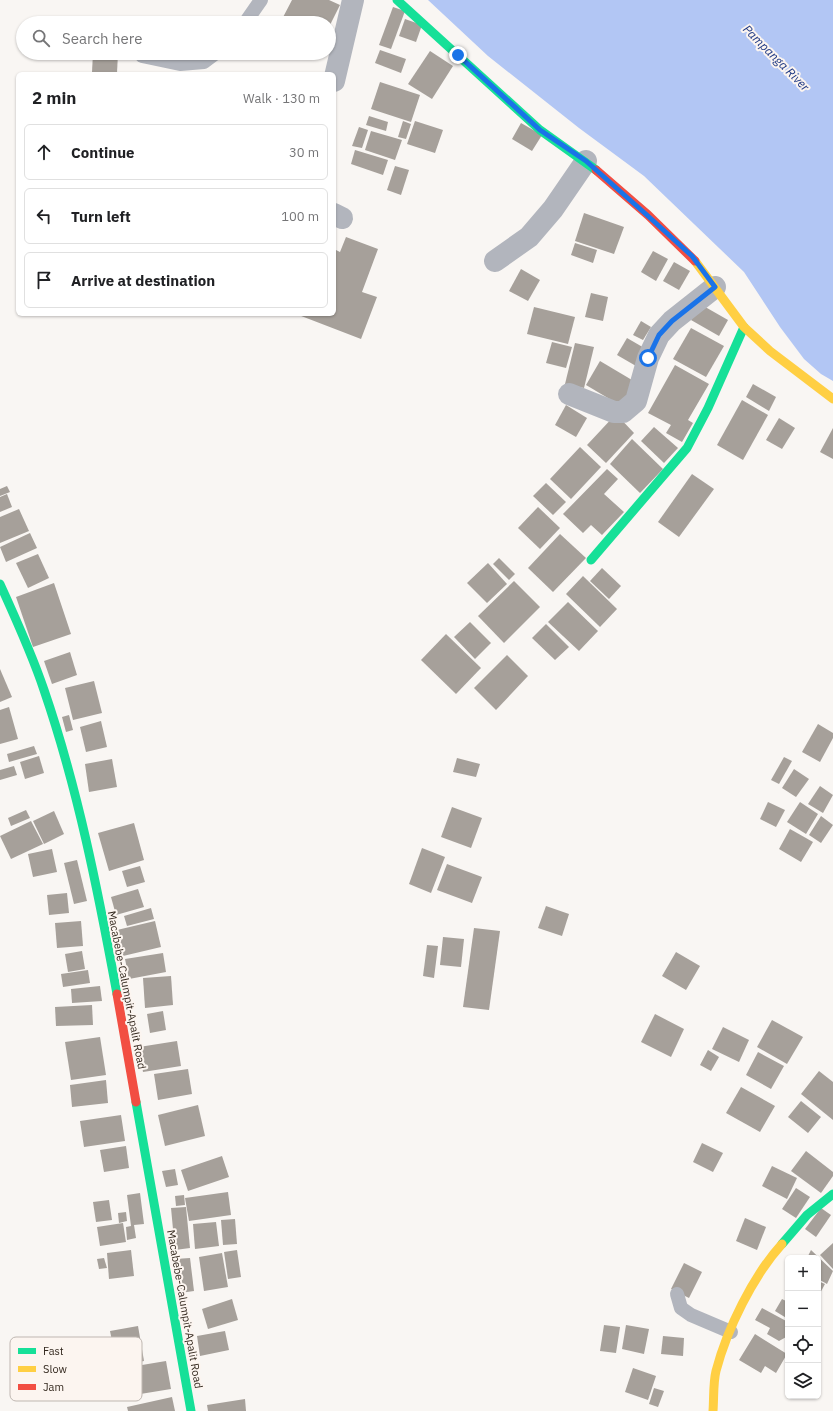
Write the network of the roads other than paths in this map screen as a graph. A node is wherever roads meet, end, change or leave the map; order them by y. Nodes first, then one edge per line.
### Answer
1 (261, 0) edge
2 (353, 0) edge
3 (397, 0) edge
4 (250, 16) edge
5 (161, 60) edge
6 (207, 60) edge
7 (336, 72) edge
8 (586, 161) junction
9 (495, 261) dead end
10 (715, 287) junction
11 (744, 327) junction
12 (569, 394) dead end
13 (833, 398) edge
14 (591, 560) dead end
15 (0, 584) edge
16 (833, 1194) edge
17 (677, 1294) dead end
18 (731, 1332) junction
19 (191, 1411) edge
20 (713, 1411) edge

1 - 4 lane
2 - 7 street
3 - 8 street
5 - 6 lane
8 - 9 street
8 - 10 street
10 - 11 street
10 - 12 street
11 - 13 street
11 - 14 street
15 - 19 street, Macabebe-Calumpit-Apalit Road
16 - 18 street
17 - 18 lane
18 - 20 street

